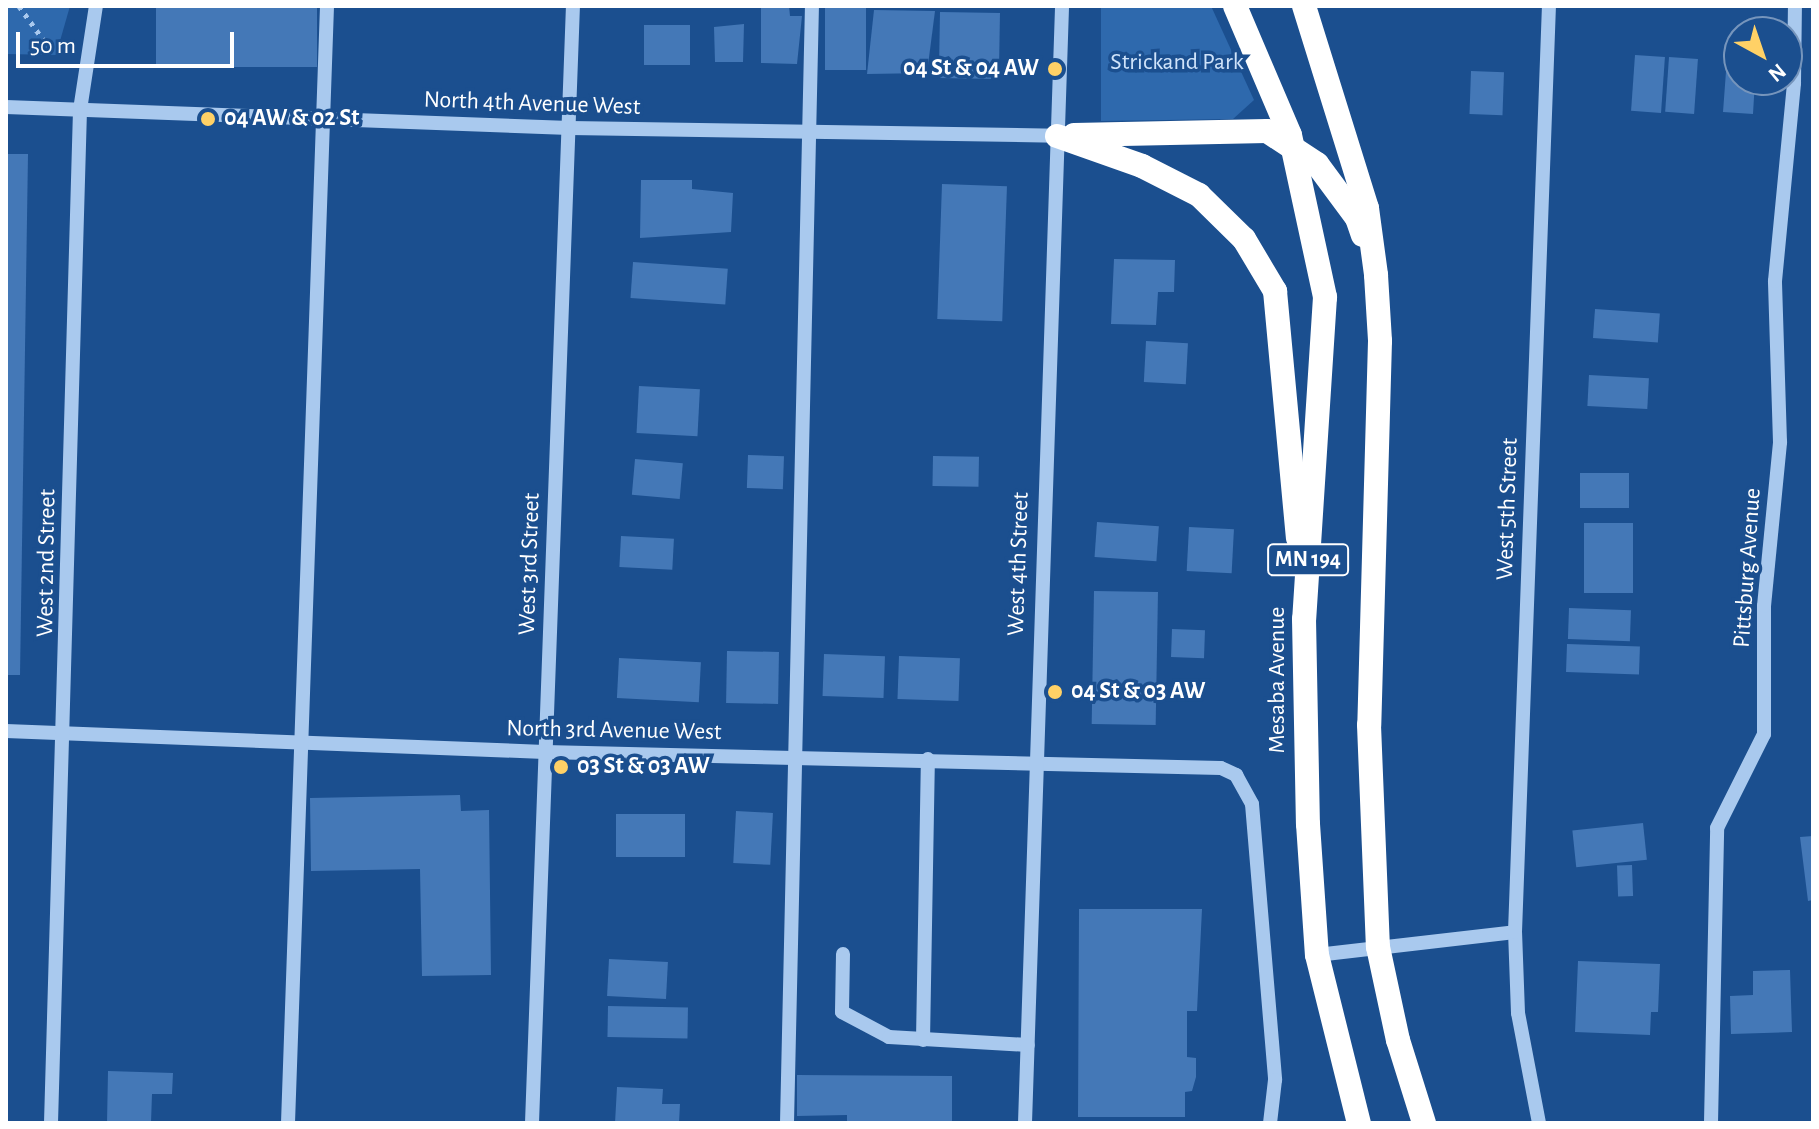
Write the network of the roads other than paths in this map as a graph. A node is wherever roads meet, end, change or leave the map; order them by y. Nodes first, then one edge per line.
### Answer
1 (96, 6) edge
2 (327, 6) edge
3 (573, 6) edge
4 (812, 6) edge
5 (1062, 6) edge
6 (1235, 6) edge
7 (1304, 6) edge
8 (1549, 6) edge
9 (1795, 6) edge
10 (6, 107) edge
11 (80, 110) junction
12 (322, 120) junction
13 (570, 128) junction
14 (808, 131) junction
15 (1057, 136) junction
16 (1292, 145) junction
17 (1376, 275) junction
18 (1304, 619) junction
19 (6, 731) edge
20 (65, 734) junction
21 (301, 741) junction
22 (545, 752) junction
23 (797, 757) junction
24 (928, 759) junction
25 (1034, 761) junction
26 (1515, 932) junction
27 (1378, 947) junction
28 (843, 954) dead end
29 (1317, 955) junction
30 (923, 1040) junction
31 (1028, 1045) junction
32 (51, 1123) edge
33 (288, 1123) edge
34 (532, 1123) edge
35 (787, 1123) edge
36 (1025, 1123) edge
37 (1270, 1123) edge
38 (1359, 1123) edge
39 (1424, 1123) edge
40 (1539, 1123) edge
41 (1711, 1123) edge

1 - 11 street, West 2nd Street
2 - 12 street
3 - 13 street, West 3rd Street
4 - 14 street
5 - 15 street, West 4th Street
6 - 16 highway, Mesaba Avenue / MN 194
7 - 17 highway, MN 194
8 - 26 street, West 5th Street
9 - 41 street, Pittsburg Avenue
10 - 11 street, North 4th Avenue West
11 - 12 street, North 4th Avenue West
11 - 20 street, West 2nd Street
12 - 13 street, North 4th Avenue West
12 - 21 street
13 - 14 street, North 4th Avenue West
13 - 22 street, West 3rd Street
14 - 15 street, North 4th Avenue West
14 - 23 street
15 - 16 highway
15 - 18 highway
15 - 25 street, West 4th Street
16 - 17 highway
16 - 18 highway, Mesaba Avenue / MN 194
17 - 27 highway, MN 194
18 - 29 highway, Mesaba Avenue / MN 194
19 - 20 street, North 3rd Avenue West
20 - 21 street, North 3rd Avenue West
20 - 32 street, West 2nd Street
21 - 22 street, North 3rd Avenue West
21 - 33 street
22 - 23 street, North 3rd Avenue West
22 - 34 street, West 3rd Street
23 - 24 street, North 3rd Avenue West
23 - 35 street
24 - 25 street, North 3rd Avenue West
24 - 30 street
25 - 31 street, West 4th Street
25 - 37 street, North 3rd Avenue West
26 - 27 street
26 - 40 street, West 5th Street
27 - 29 street
27 - 39 highway, MN 194
28 - 30 street
29 - 38 highway, Mesaba Avenue / MN 194
30 - 31 street
31 - 36 street, West 4th Street

